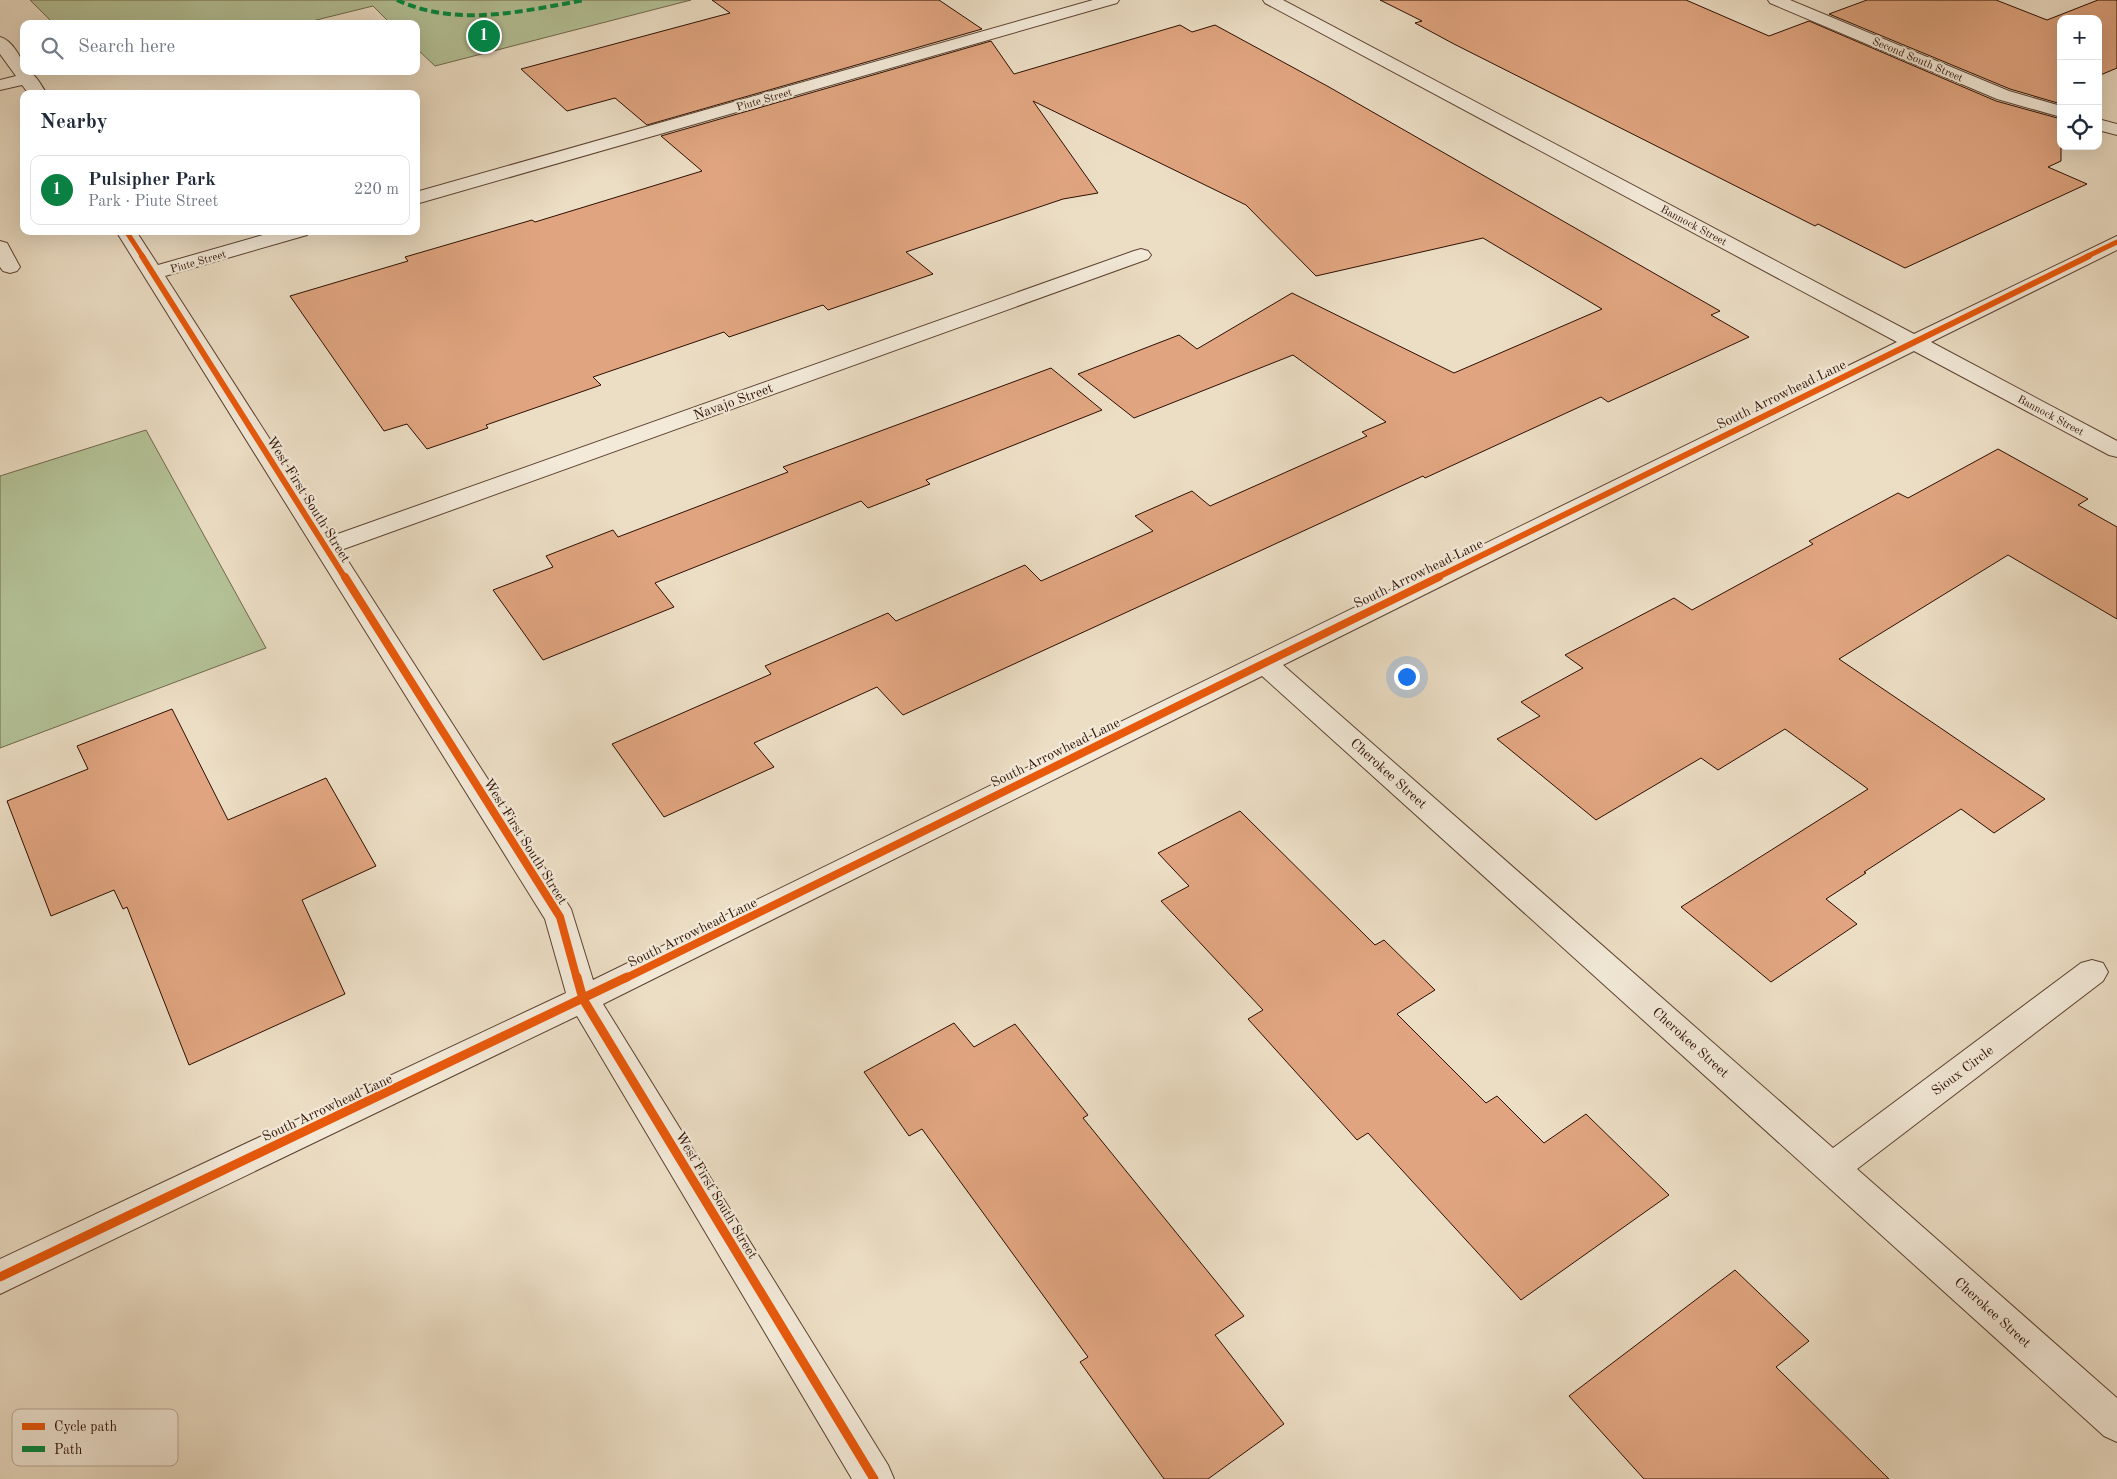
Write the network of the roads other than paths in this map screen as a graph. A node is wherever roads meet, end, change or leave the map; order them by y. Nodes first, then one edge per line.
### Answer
1 (1111, 0) edge
2 (1270, 0) edge
3 (1776, 0) edge
4 (0, 42) edge
5 (20, 68) edge
6 (26, 75) edge
7 (28, 78) junction
8 (0, 84) edge
9 (36, 90) edge
10 (2057, 111) edge
11 (2102, 125) edge
12 (2117, 130) edge
13 (420, 197) edge
14 (128, 235) edge
15 (286, 235) edge
16 (2117, 242) edge
17 (0, 247) edge
18 (1141, 256) dead end
19 (10, 267) dead end
20 (152, 274) junction
21 (1914, 342) junction
22 (2117, 450) edge
23 (325, 548) junction
24 (1264, 663) junction
25 (2092, 972) dead end
26 (583, 999) junction
27 (1832, 1168) junction
28 (0, 1277) edge
29 (2117, 1423) edge
30 (874, 1479) edge

1 - 13 street, Piute Street
2 - 21 street, Bannock Street
3 - 10 street, Second South Street
4 - 5 street
6 - 7 street
7 - 8 street
7 - 9 street
11 - 12 street
14 - 20 street, West First South Street
15 - 20 street, Piute Street
16 - 21 street, South Arrowhead Lane
17 - 19 street
18 - 23 street, Navajo Street
20 - 23 street, West First South Street
21 - 22 street, Bannock Street
21 - 24 street, South Arrowhead Lane
23 - 26 street, West First South Street
24 - 26 street, South Arrowhead Lane
24 - 27 street, Cherokee Street
25 - 27 street, Sioux Circle
26 - 28 street, South Arrowhead Lane
26 - 30 street, West First South Street
27 - 29 street, Cherokee Street

